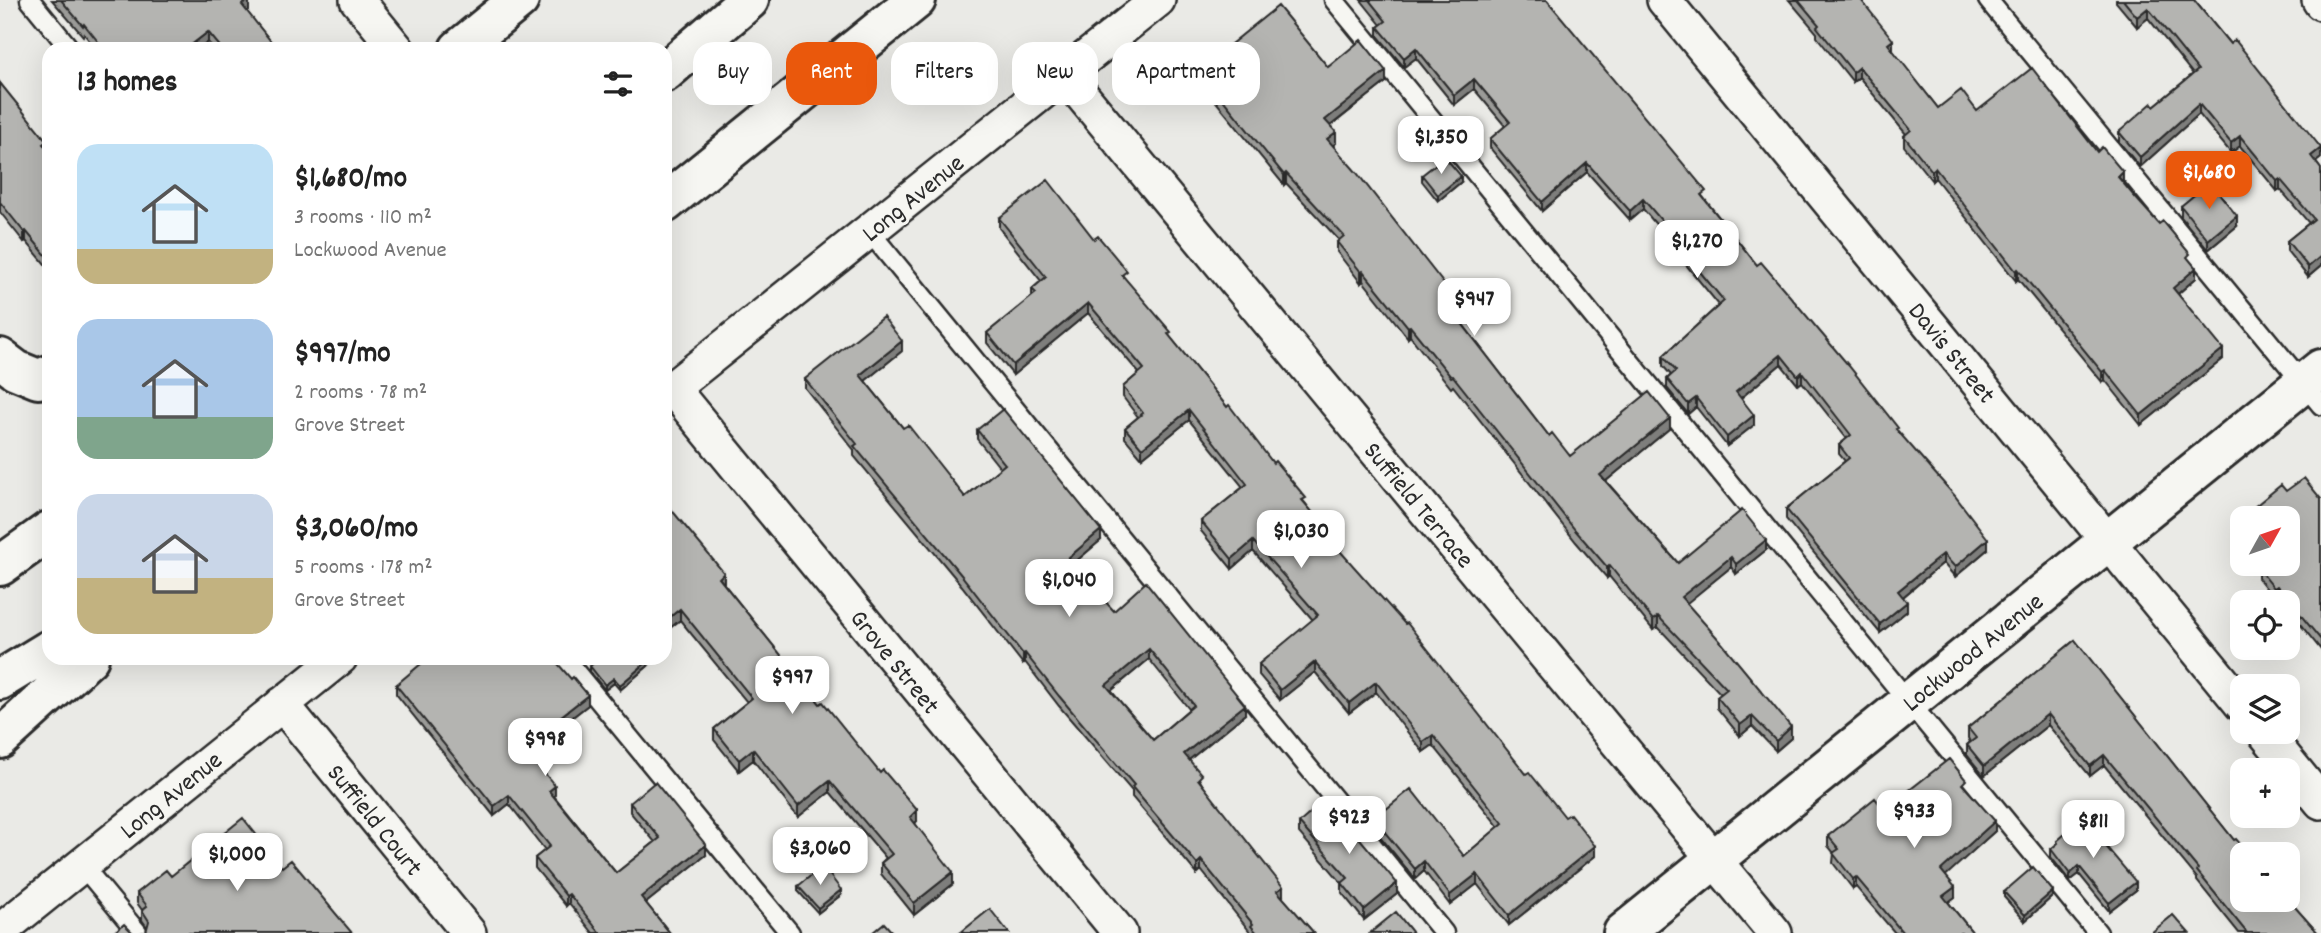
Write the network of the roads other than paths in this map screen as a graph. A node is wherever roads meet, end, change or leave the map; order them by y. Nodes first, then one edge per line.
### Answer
1 (30, 0) edge
2 (357, 0) edge
3 (519, 0) edge
4 (749, 0) edge
5 (916, 0) edge
6 (1158, 0) edge
7 (1334, 0) edge
8 (1664, 0) edge
9 (1988, 0) edge
10 (64, 42) edge
11 (391, 42) edge
12 (468, 42) edge
13 (1098, 48) edge
14 (672, 66) edge
15 (1027, 105) edge
16 (1090, 105) edge
17 (672, 197) edge
18 (869, 231) junction
19 (0, 358) edge
20 (42, 376) edge
21 (2315, 386) edge
22 (672, 388) edge
23 (672, 396) edge
24 (42, 515) edge
25 (42, 536) edge
26 (0, 537) edge
27 (2109, 541) junction
28 (0, 566) edge
29 (42, 654) edge
30 (81, 665) edge
31 (331, 665) edge
32 (570, 665) edge
33 (0, 680) edge
34 (2230, 690) edge
35 (1909, 702) junction
36 (282, 704) junction
37 (0, 739) edge
38 (2274, 744) edge
39 (2321, 802) edge
40 (1715, 859) junction
41 (82, 865) junction
42 (0, 931) edge
43 (138, 933) edge
44 (469, 933) edge
45 (790, 933) edge
46 (1120, 933) edge
47 (1444, 933) edge
48 (1623, 933) edge
49 (1775, 933) edge
50 (2098, 933) edge

1 - 10 lane
2 - 11 street
3 - 12 main road
4 - 14 main road
5 - 17 main road
6 - 13 street, Long Avenue
7 - 35 lane
8 - 27 street, Davis Street
9 - 21 lane
15 - 18 street, Long Avenue
16 - 40 street, Suffield Terrace
18 - 22 street, Long Avenue
18 - 47 lane
19 - 20 main road
21 - 27 main road, Lockwood Avenue
23 - 46 street, Grove Street
24 - 26 main road
25 - 28 main road
27 - 34 street, Davis Street
27 - 35 main road, Lockwood Avenue
29 - 33 main road
30 - 37 main road
31 - 36 street, Long Avenue
32 - 45 lane
35 - 40 main road, Lockwood Avenue
35 - 50 lane
36 - 41 street, Long Avenue
36 - 44 street, Suffield Court
38 - 39 street
40 - 48 main road, Lockwood Avenue
40 - 49 street, Suffield Terrace
41 - 42 street, Long Avenue
41 - 43 lane

